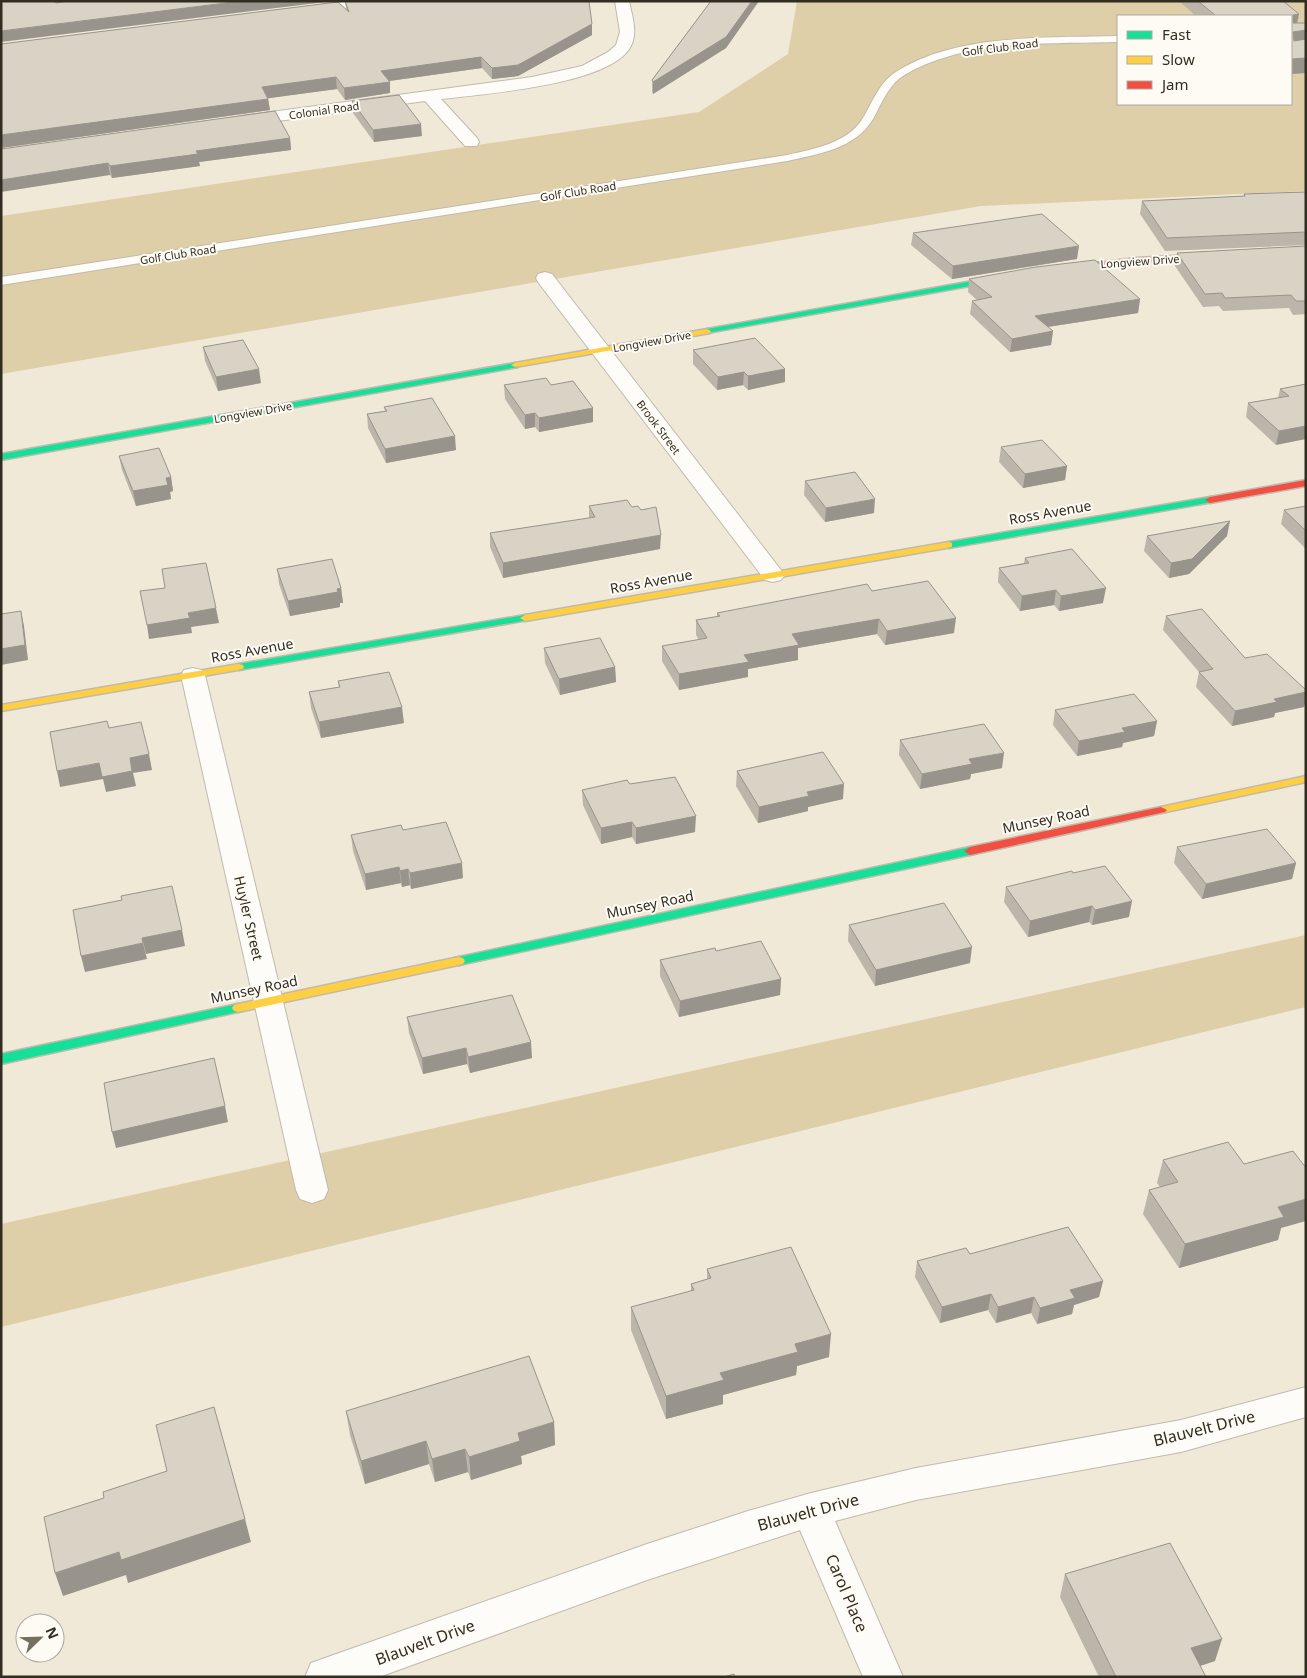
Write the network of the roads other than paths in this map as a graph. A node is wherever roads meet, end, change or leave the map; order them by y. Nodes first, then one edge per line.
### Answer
1 (385, 1) edge
2 (622, 1) edge
3 (287, 14) edge
4 (1117, 39) edge
5 (429, 96) junction
6 (225, 124) edge
7 (470, 142) dead end
8 (1224, 255) edge
9 (1051, 270) edge
10 (1015, 276) edge
11 (545, 278) dead end
12 (1, 281) edge
13 (600, 350) junction
14 (1, 457) edge
15 (1306, 483) edge
16 (773, 575) junction
17 (193, 676) junction
18 (1, 708) edge
19 (1306, 779) edge
20 (269, 1002) junction
21 (1, 1059) edge
22 (312, 1190) dead end
23 (1306, 1402) edge
24 (811, 1510) junction
25 (326, 1677) edge
26 (884, 1677) edge

1 - 3 street
2 - 5 street, Colonial Road
4 - 12 lane, Golf Club Road
5 - 6 street, Colonial Road
5 - 7 street
8 - 9 street, Longview Drive
10 - 13 street, Longview Drive
11 - 13 street, Brook Street
13 - 14 street, Longview Drive
13 - 16 street, Brook Street
15 - 16 street, Ross Avenue
16 - 17 street, Ross Avenue
17 - 18 street, Ross Avenue
17 - 20 street, Huyler Street
19 - 20 street, Munsey Road
20 - 21 street, Munsey Road
20 - 22 street, Huyler Street
23 - 24 street, Blauvelt Drive
24 - 25 street, Blauvelt Drive
24 - 26 street, Carol Place

